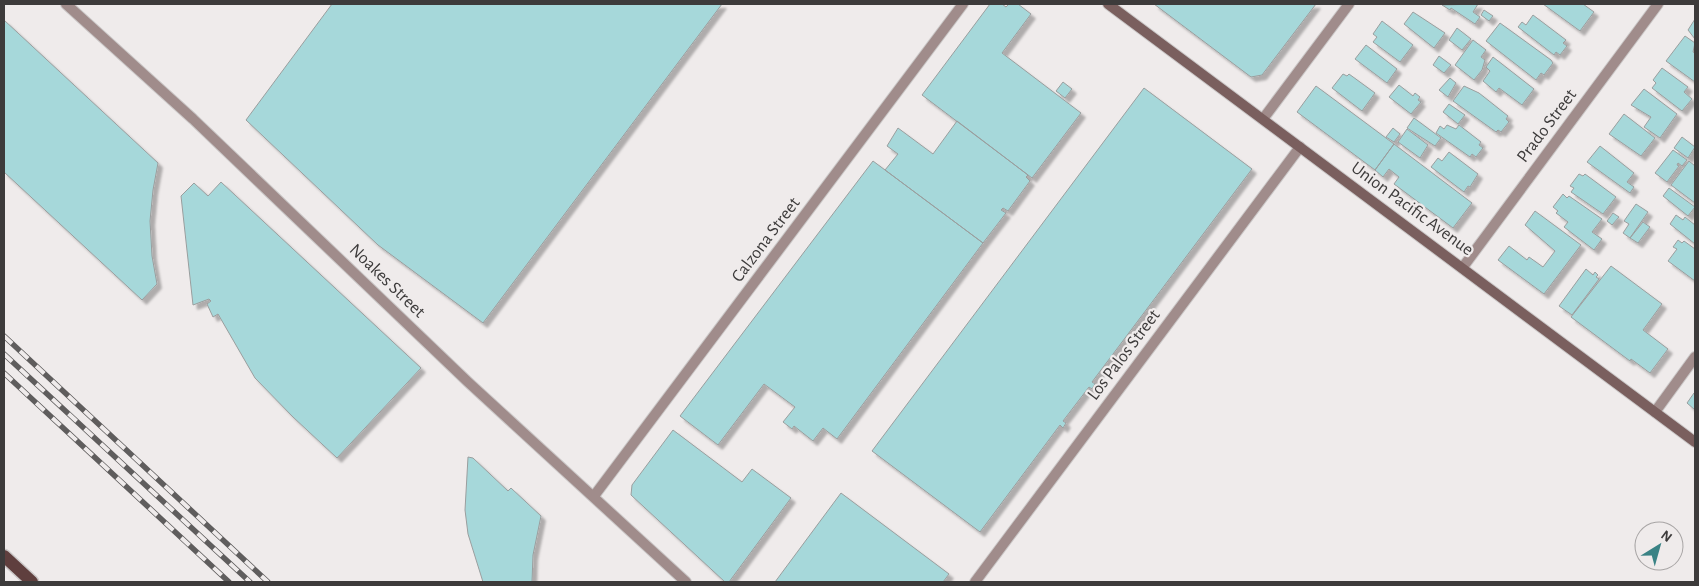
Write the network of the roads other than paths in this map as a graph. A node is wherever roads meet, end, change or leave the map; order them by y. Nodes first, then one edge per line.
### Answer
1 (66, 4) edge
2 (964, 4) edge
3 (1108, 4) edge
4 (1348, 4) edge
5 (1658, 4) edge
6 (1263, 119) junction
7 (1300, 147) junction
8 (1463, 267) junction
9 (1695, 357) edge
10 (1656, 412) junction
11 (1695, 442) edge
12 (594, 496) junction
13 (4, 556) edge
14 (32, 582) edge
15 (686, 582) edge
16 (975, 582) edge

1 - 12 street, Noakes Street
2 - 12 street, Calzona Street
3 - 6 street, Union Pacific Avenue
4 - 6 street
5 - 8 street, Prado Street
6 - 7 street, Union Pacific Avenue
7 - 8 street, Union Pacific Avenue
7 - 16 street, Los Palos Street
8 - 10 street, Union Pacific Avenue
9 - 10 street
10 - 11 street, Union Pacific Avenue
12 - 15 street, Noakes Street
13 - 14 main road

